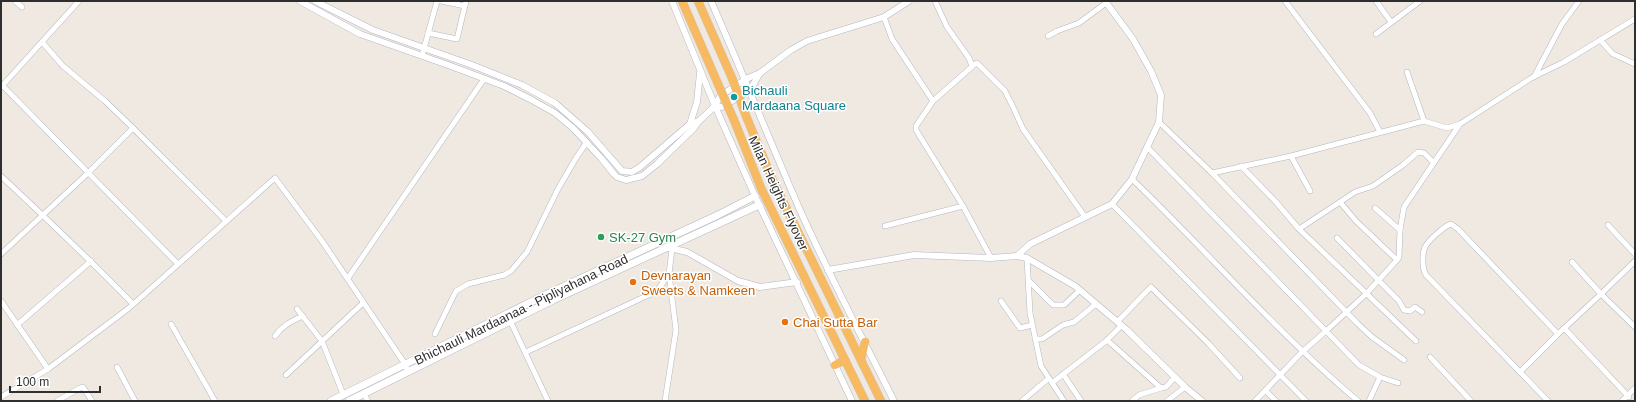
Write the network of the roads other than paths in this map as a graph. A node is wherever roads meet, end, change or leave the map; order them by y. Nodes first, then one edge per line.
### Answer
1 (16, 1) edge
2 (78, 1) edge
3 (300, 1) edge
4 (315, 1) edge
5 (437, 1) edge
6 (442, 1) edge
7 (672, 1) edge
8 (682, 1) edge
9 (698, 1) edge
10 (711, 1) edge
11 (909, 1) edge
12 (935, 1) edge
13 (1284, 1) edge
14 (1376, 1) edge
15 (1420, 1) edge
16 (1579, 1) edge
17 (1106, 2) edge
18 (465, 4) edge
19 (22, 7) dead end
20 (335, 12) junction
21 (884, 17) junction
22 (332, 19) junction
23 (1635, 19) edge
24 (1391, 22) junction
25 (428, 33) junction
26 (1376, 34) dead end
27 (1048, 36) dead end
28 (1600, 40) junction
29 (42, 42) junction
30 (424, 49) junction
31 (422, 56) junction
32 (1635, 64) edge
33 (972, 66) junction
34 (477, 67) junction
35 (700, 70) junction
36 (1407, 72) dead end
37 (760, 73) junction
38 (474, 75) junction
39 (1533, 77) junction
40 (484, 79) junction
41 (746, 79) junction
42 (2, 86) edge
43 (750, 90) junction
44 (932, 101) junction
45 (715, 106) junction
46 (699, 121) junction
47 (1424, 121) junction
48 (1159, 122) junction
49 (690, 124) junction
50 (1460, 124) junction
51 (133, 128) junction
52 (1380, 132) junction
53 (587, 142) junction
54 (1147, 147) junction
55 (1291, 156) junction
56 (1434, 163) junction
57 (1242, 166) junction
58 (88, 173) junction
59 (1212, 173) junction
60 (1, 176) edge
61 (1132, 179) junction
62 (1310, 191) dead end
63 (755, 196) junction
64 (1340, 202) junction
65 (1112, 204) junction
66 (759, 205) junction
67 (963, 206) junction
68 (1375, 208) dead end
69 (42, 215) junction
70 (1085, 217) junction
71 (226, 221) junction
72 (1608, 225) dead end
73 (885, 226) dead end
74 (1299, 229) junction
75 (1400, 230) junction
76 (1338, 238) dead end
77 (666, 246) junction
78 (1, 254) edge
79 (1635, 254) edge
80 (1017, 256) junction
81 (991, 258) junction
82 (1027, 258) junction
83 (1397, 260) junction
84 (91, 261) junction
85 (1635, 261) edge
86 (1572, 262) dead end
87 (178, 264) junction
88 (828, 270) junction
89 (669, 274) junction
90 (348, 278) junction
91 (1029, 281) junction
92 (1379, 281) junction
93 (797, 282) junction
94 (1080, 290) junction
95 (1366, 294) junction
96 (1601, 294) junction
97 (1, 301) edge
98 (1002, 301) dead end
99 (363, 303) junction
100 (133, 304) junction
101 (1096, 304) junction
102 (297, 309) dead end
103 (1347, 312) junction
104 (1422, 312) dead end
105 (507, 314) junction
106 (303, 316) junction
107 (510, 321) junction
108 (171, 324) dead end
109 (1119, 324) junction
110 (17, 325) junction
111 (1032, 325) junction
112 (1635, 327) edge
113 (1564, 328) junction
114 (1326, 331) junction
115 (435, 334) dead end
116 (1558, 334) junction
117 (275, 336) dead end
118 (1035, 339) junction
119 (1107, 340) junction
120 (322, 341) junction
121 (1416, 341) dead end
122 (865, 342) junction
123 (526, 352) junction
124 (1302, 352) junction
125 (1430, 357) dead end
126 (861, 359) junction
127 (845, 360) junction
128 (1404, 360) dead end
129 (405, 364) junction
130 (835, 365) junction
131 (116, 367) dead end
132 (48, 369) junction
133 (408, 372) junction
134 (1520, 372) junction
135 (286, 374) dead end
136 (1063, 374) junction
137 (1279, 375) junction
138 (1380, 376) junction
139 (1175, 377) junction
140 (1240, 378) dead end
141 (1050, 381) junction
142 (1398, 383) dead end
143 (1185, 387) junction
144 (1161, 388) junction
145 (1635, 388) edge
146 (1266, 391) junction
147 (1635, 391) edge
148 (343, 394) junction
149 (364, 394) junction
150 (1, 397) edge
151 (1627, 398) edge
152 (57, 401) edge
153 (92, 401) edge
154 (135, 401) edge
155 (215, 401) edge
156 (331, 401) edge
157 (349, 401) edge
158 (368, 401) edge
159 (548, 401) edge
160 (665, 401) edge
161 (852, 401) edge
162 (865, 401) edge
163 (882, 401) edge
164 (894, 401) edge
165 (1022, 401) edge
166 (1064, 401) edge
167 (1080, 401) edge
168 (1132, 401) edge
169 (1167, 401) edge
170 (1202, 401) edge
171 (1255, 401) edge
172 (1276, 401) edge
173 (1306, 401) edge
174 (1358, 401) edge
175 (1369, 401) edge
176 (1471, 401) edge
177 (1548, 401) edge
178 (1622, 401) edge

1 - 19 street
2 - 29 street
3 - 22 street
4 - 20 street
5 - 25 street
6 - 18 street
7 - 35 street
8 - 127 highway, Milan Heights Flyover, bridge
9 - 126 highway, Milan Heights Flyover, bridge
10 - 41 street
11 - 21 street
12 - 33 street
13 - 52 street
14 - 24 street
15 - 24 street
16 - 39 street
17 - 27 street
17 - 48 street
18 - 25 street
20 - 22 street
20 - 30 street
21 - 37 street
21 - 44 street
22 - 31 street
23 - 28 street
24 - 26 street
25 - 30 street
28 - 32 street
28 - 39 street
29 - 42 street
29 - 51 street
30 - 31 street
30 - 34 street
31 - 38 street
33 - 44 street
33 - 70 street
34 - 38 street
34 - 49 street
35 - 45 street
35 - 49 street
36 - 47 street
37 - 41 street
37 - 43 street
38 - 40 street
39 - 50 street
40 - 53 street
40 - 90 street
41 - 43 street
41 - 45 street
42 - 58 street
43 - 45 street
43 - 88 street
44 - 67 street
45 - 46 street
45 - 63 street
46 - 49 street
46 - 53 street
47 - 50 street
47 - 52 street
48 - 54 street
48 - 59 street
50 - 56 street
51 - 58 street
51 - 71 street
52 - 55 street
53 - 115 street
54 - 61 street
54 - 114 street
55 - 57 street
55 - 62 street
56 - 64 street
56 - 75 street
57 - 59 street
57 - 74 street
58 - 69 street
58 - 87 street
59 - 103 street
60 - 69 street
61 - 65 street
61 - 124 street
63 - 66 street
63 - 77 main road, Bhichauli Mardaanaa - Pipliyahana Road
64 - 74 street
64 - 83 street
65 - 70 street
65 - 137 street
66 - 77 main road, Bhichauli Mardaanaa - Pipliyahana Road
66 - 93 street
67 - 73 street
67 - 81 street
68 - 75 street
69 - 78 street
69 - 84 street
70 - 80 street
71 - 87 street
71 - 90 street
72 - 79 street
74 - 95 street
75 - 83 street
76 - 92 street
77 - 89 street
77 - 93 street
77 - 105 main road, Bhichauli Mardaanaa - Pipliyahana Road
77 - 107 main road, Bhichauli Mardaanaa - Pipliyahana Road
80 - 81 street
80 - 82 street
81 - 88 street
82 - 91 street
82 - 94 street
83 - 92 street
84 - 100 street
84 - 110 street
85 - 96 street
86 - 96 street
87 - 100 street
88 - 122 street
89 - 123 street
89 - 160 street
90 - 99 street
91 - 94 street
91 - 111 street
92 - 95 street
92 - 104 street
93 - 130 street
94 - 101 street
95 - 103 street
95 - 121 street
96 - 112 street
96 - 113 street
97 - 110 street
98 - 111 street
99 - 120 street
99 - 129 street
100 - 132 street
101 - 109 street
101 - 118 street
102 - 106 street
103 - 114 street
103 - 128 street
105 - 107 street
105 - 129 main road, Bhichauli Mardaanaa - Pipliyahana Road
106 - 117 street
106 - 120 street
107 - 123 street
107 - 133 main road, Bhichauli Mardaanaa - Pipliyahana Road
108 - 155 street
109 - 119 street
109 - 139 street
109 - 140 street
110 - 132 street
111 - 118 street
113 - 116 street
113 - 151 street
114 - 124 street
114 - 138 street
116 - 134 street
116 - 134 street
118 - 141 street
119 - 136 street
119 - 144 street
120 - 135 street
120 - 148 street
122 - 126 highway
122 - 164 street
123 - 159 street
124 - 137 street
124 - 174 street
125 - 176 street
126 - 163 highway, Milan Heights Flyover
127 - 130 highway
127 - 162 highway, Milan Heights Flyover
129 - 133 street
129 - 148 main road, Bhichauli Mardaanaa - Pipliyahana Road
130 - 161 street
131 - 154 street
132 - 150 street
133 - 149 main road, Bhichauli Mardaanaa - Pipliyahana Road
134 - 177 street
136 - 141 street
136 - 167 street
137 - 146 street
137 - 173 street
138 - 142 street
138 - 175 street
139 - 143 street
139 - 144 street
141 - 165 street
141 - 166 street
143 - 169 street
143 - 170 street
144 - 168 street
145 - 151 street
146 - 171 street
146 - 172 street
147 - 151 street
148 - 156 main road, Bhichauli Mardaanaa - Pipliyahana Road
149 - 157 main road, Bhichauli Mardaanaa - Pipliyahana Road
149 - 158 street
151 - 178 street
152 - 153 street

